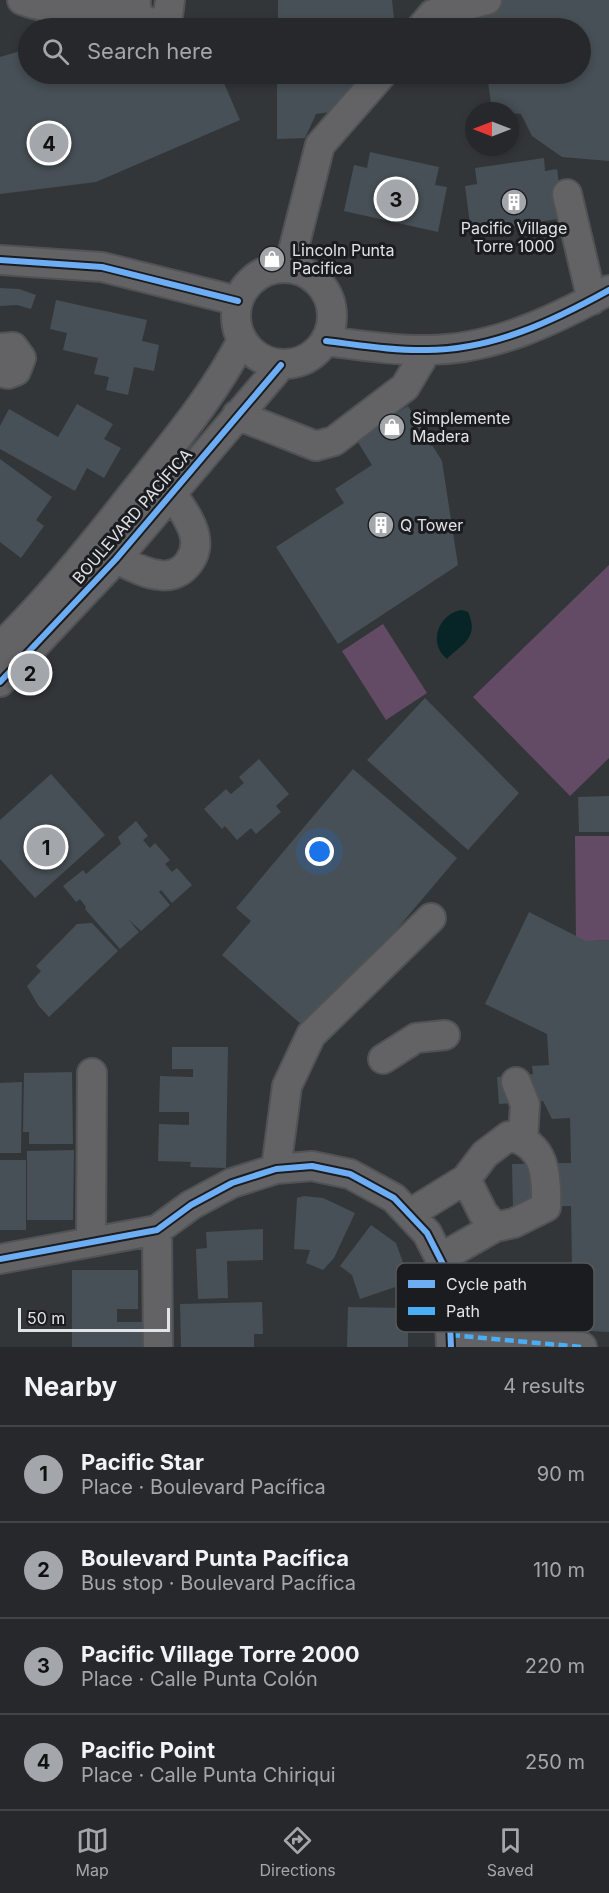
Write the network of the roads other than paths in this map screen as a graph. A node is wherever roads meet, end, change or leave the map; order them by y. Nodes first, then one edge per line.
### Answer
1 (22, 0) edge
2 (170, 0) edge
3 (474, 2) edge
4 (136, 3) edge
5 (140, 18) edge
6 (165, 18) edge
7 (430, 18) edge
8 (373, 84) edge
9 (567, 194) dead end
10 (0, 260) edge
11 (289, 267) junction
12 (600, 295) edge
13 (238, 301) junction
14 (242, 340) junction
15 (326, 341) junction
16 (0, 348) edge
17 (427, 350) junction
18 (281, 365) junction
19 (0, 372) edge
20 (237, 415) junction
21 (171, 493) junction
22 (116, 559) junction
23 (0, 647) edge
24 (0, 682) edge
25 (431, 918) dead end
26 (446, 1035) dead end
27 (383, 1059) dead end
28 (92, 1073) dead end
29 (516, 1082) dead end
30 (523, 1139) junction
31 (276, 1169) junction
32 (466, 1179) junction
33 (411, 1213) junction
34 (495, 1227) junction
35 (157, 1230) junction
36 (91, 1242) junction
37 (441, 1258) junction
38 (0, 1259) edge
39 (443, 1263) edge
40 (451, 1341) edge
41 (158, 1347) edge
42 (582, 1347) edge

1 - 4 street
2 - 6 street
3 - 7 street
4 - 5 street
8 - 11 street
9 - 12 street
10 - 13 street
11 - 13 street
11 - 15 street
12 - 17 street
13 - 14 street
14 - 18 street
14 - 23 street, BOULEVARD PACÍFICA
15 - 17 street
15 - 18 street
16 - 19 street
17 - 20 street
18 - 20 street, BOULEVARD PACÍFICA
20 - 21 street, BOULEVARD PACÍFICA
21 - 22 street, BOULEVARD PACÍFICA
21 - 22 street
22 - 24 street, BOULEVARD PACÍFICA
25 - 31 street
26 - 27 street
28 - 36 street
29 - 30 street
30 - 32 street
30 - 34 street
31 - 33 street
31 - 35 street
32 - 33 street
32 - 34 street
33 - 37 street
34 - 37 street
35 - 36 street
35 - 41 street
36 - 38 street
37 - 39 street
40 - 42 street

